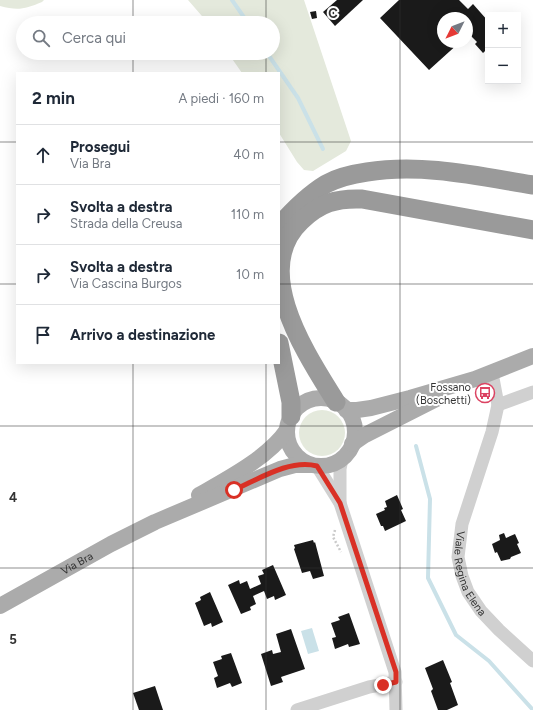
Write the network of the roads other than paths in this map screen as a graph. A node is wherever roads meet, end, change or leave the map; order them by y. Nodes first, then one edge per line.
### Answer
1 (533, 186) edge
2 (280, 225) edge
3 (533, 230) edge
4 (280, 348) edge
5 (533, 356) edge
6 (492, 373) junction
7 (475, 379) junction
8 (533, 392) edge
9 (498, 405) junction
10 (341, 406) junction
11 (289, 423) junction
12 (352, 444) junction
13 (342, 459) junction
14 (314, 465) junction
15 (340, 503) junction
16 (155, 522) junction
17 (0, 606) edge
18 (533, 661) edge
19 (396, 682) junction
20 (297, 710) edge
21 (396, 710) edge

1 - 2 highway
3 - 10 highway
4 - 11 highway
5 - 6 main road
6 - 7 main road
6 - 9 street, Viale Regina Elena
7 - 10 main road
7 - 12 main road
8 - 9 street
9 - 18 street, Viale Regina Elena
10 - 11 main road
10 - 12 main road
11 - 14 main road
11 - 16 main road, Via Bra
12 - 13 main road
13 - 14 main road
13 - 15 street
14 - 15 street
14 - 16 main road, Via Bra
15 - 19 street
16 - 17 main road, Via Bra
19 - 20 street
19 - 21 street

